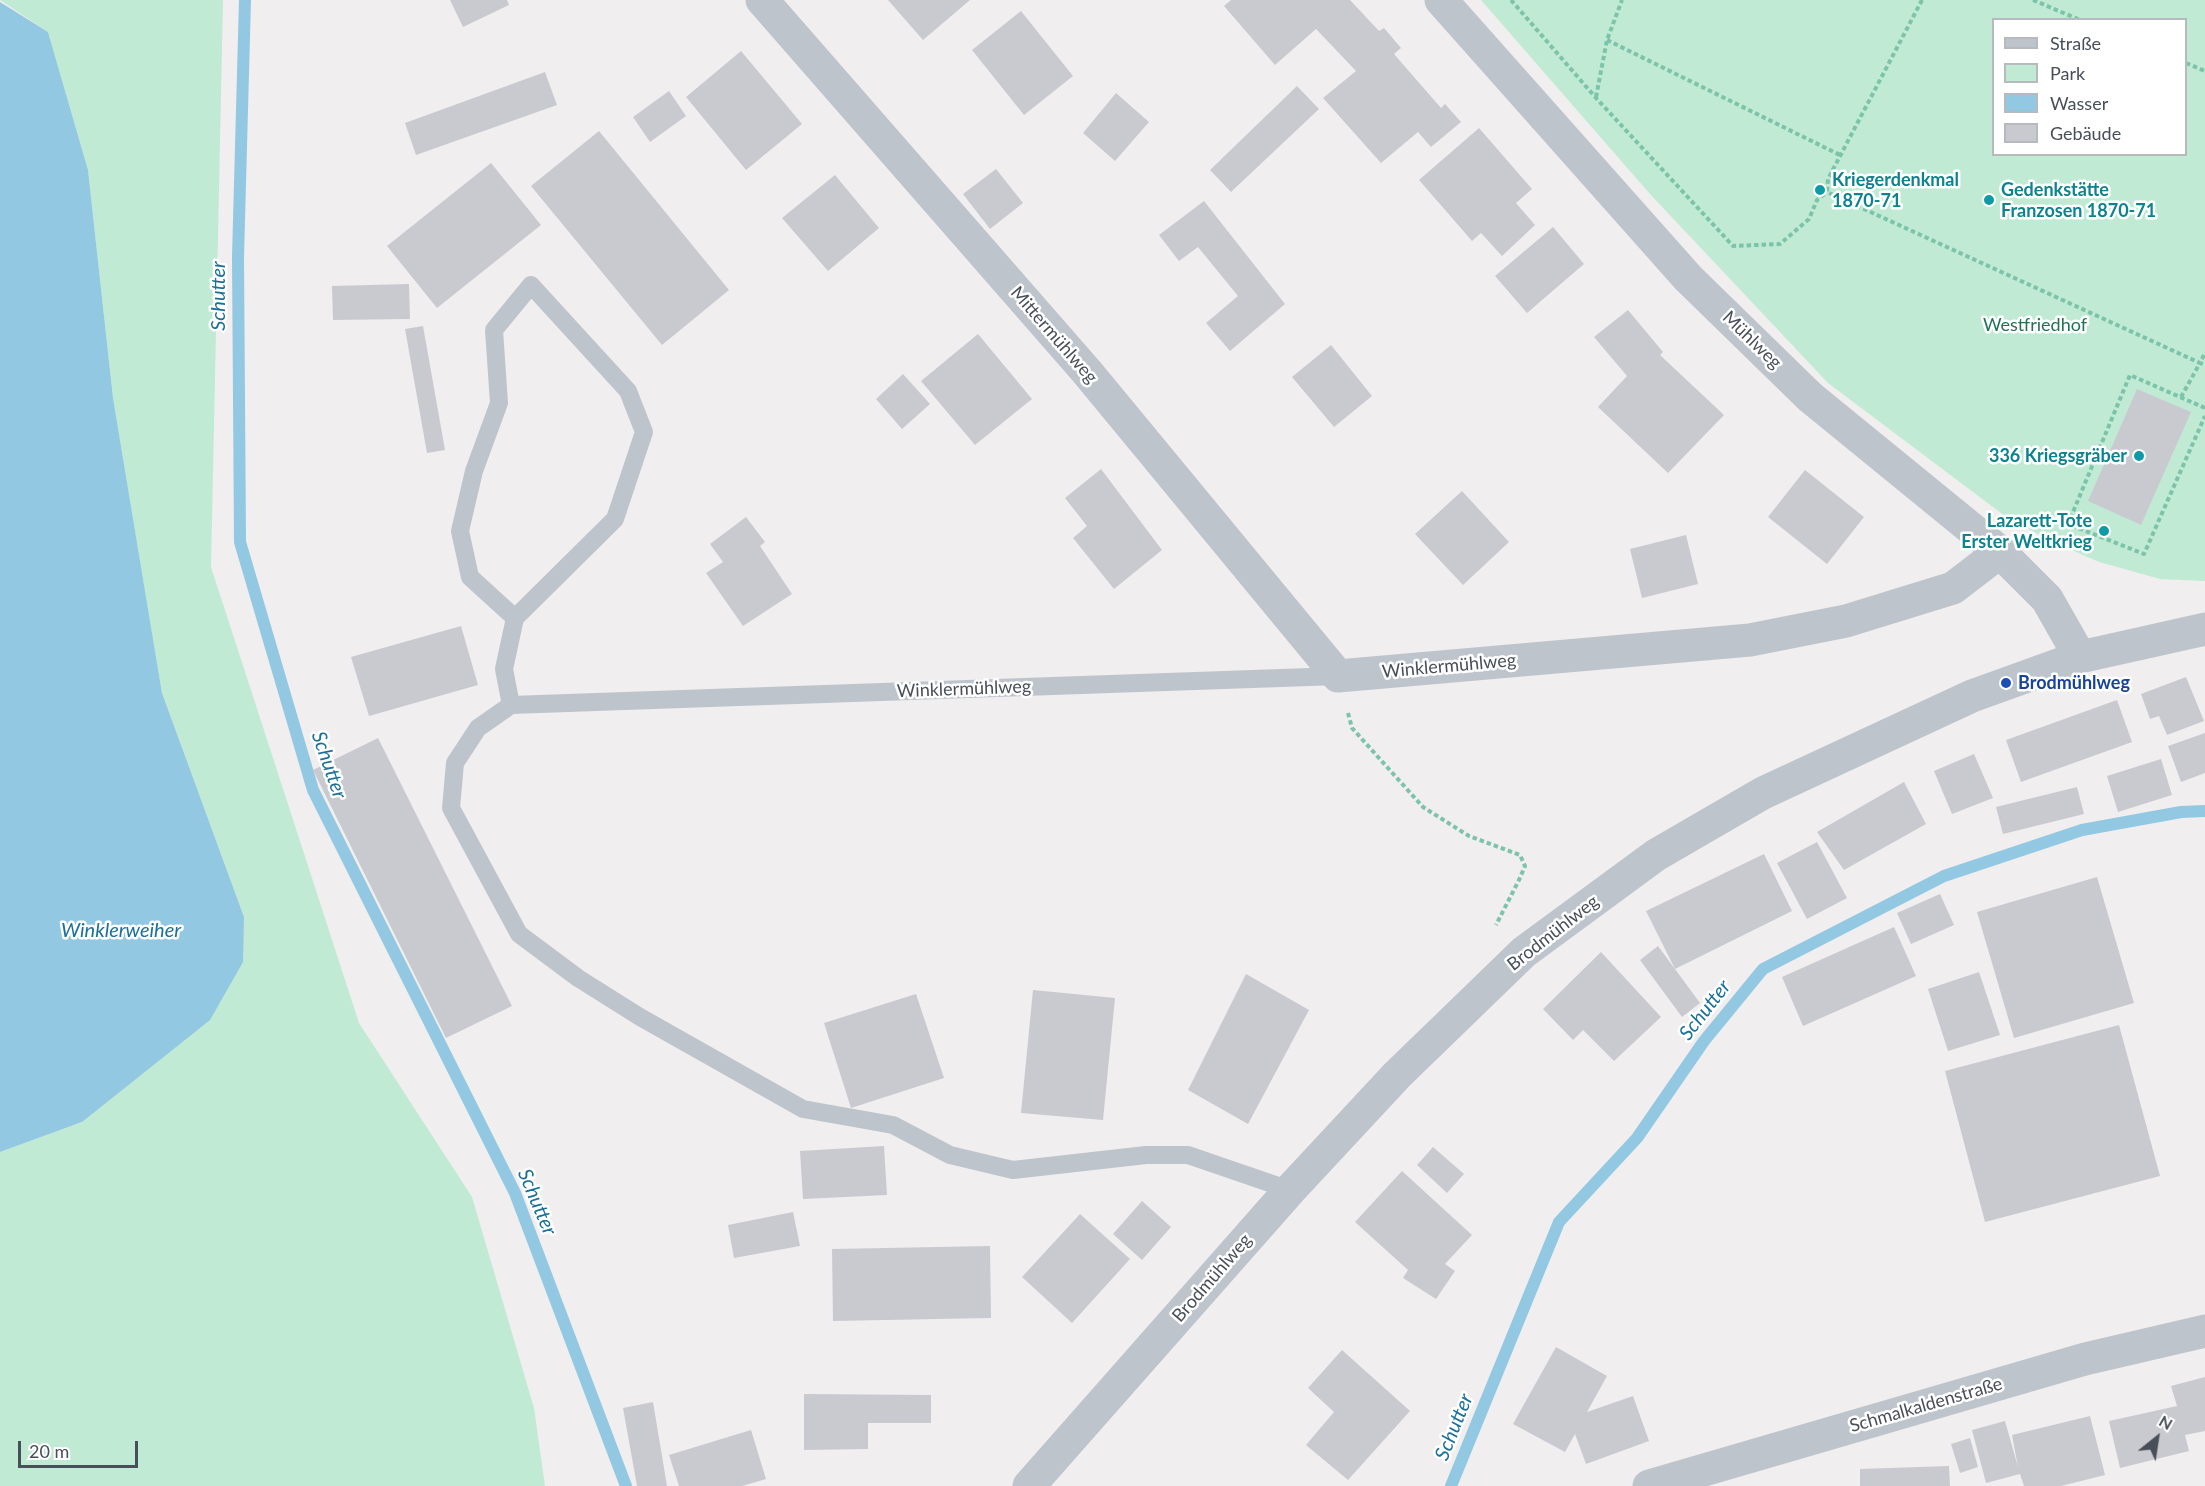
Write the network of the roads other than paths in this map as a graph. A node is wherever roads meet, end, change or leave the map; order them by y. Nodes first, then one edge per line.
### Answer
1 (762, 0) edge
2 (1441, 0) edge
3 (2000, 552) junction
4 (515, 618) junction
5 (2205, 629) edge
6 (2080, 657) junction
7 (1338, 676) junction
8 (511, 705) junction
9 (1290, 1190) junction
10 (2205, 1331) edge
11 (1029, 1486) edge
12 (1649, 1486) edge

1 - 7 street, Mittermühlweg
2 - 3 street, Mühlweg
3 - 6 street, Mühlweg
3 - 7 street, Winklermühlweg
4 - 4 lane
4 - 8 lane
5 - 6 street, Brodmühlweg
6 - 9 street, Brodmühlweg
7 - 8 lane, Winklermühlweg
8 - 9 lane
9 - 11 street, Brodmühlweg
10 - 12 street, Schmalkaldenstraße

